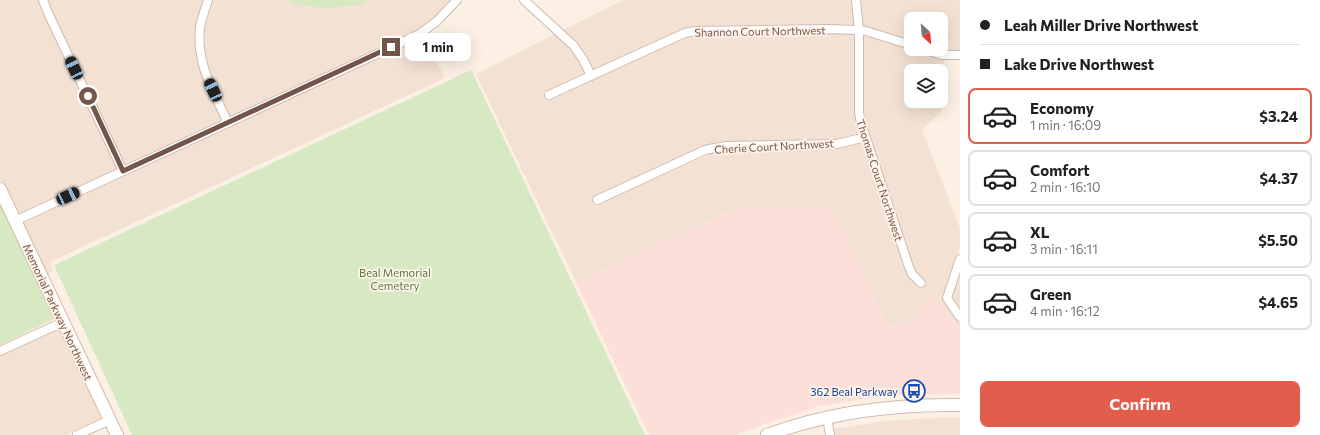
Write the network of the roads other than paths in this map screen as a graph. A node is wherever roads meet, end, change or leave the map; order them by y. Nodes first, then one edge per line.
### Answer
1 (43, 0) edge
2 (208, 0) edge
3 (457, 0) edge
4 (524, 0) edge
5 (856, 0) edge
6 (859, 30) junction
7 (904, 43) edge
8 (948, 55) edge
9 (960, 55) edge
10 (591, 76) junction
11 (549, 96) dead end
12 (228, 123) junction
13 (865, 137) junction
14 (123, 171) junction
15 (0, 189) edge
16 (597, 200) dead end
17 (15, 221) junction
18 (960, 259) edge
19 (921, 283) dead end
20 (960, 317) edge
21 (63, 322) junction
22 (0, 351) edge
23 (960, 405) edge
24 (827, 417) junction
25 (110, 420) junction
26 (77, 435) edge
27 (117, 435) edge
28 (767, 435) edge
29 (830, 435) edge

1 - 14 street
2 - 12 street
3 - 12 street
4 - 10 street
5 - 6 street, Thomas Court Northwest
6 - 7 street, Shannon Court Northwest
6 - 10 street, Shannon Court Northwest
6 - 13 street, Thomas Court Northwest
8 - 9 street
10 - 11 street, Shannon Court Northwest
12 - 14 street
13 - 16 street, Cherie Court Northwest
13 - 19 street, Thomas Court Northwest
14 - 17 street
15 - 17 street, Memorial Parkway Northwest
17 - 21 street, Memorial Parkway Northwest
18 - 20 street
21 - 22 street
21 - 25 street, Memorial Parkway Northwest
23 - 24 street
24 - 28 street
24 - 29 street
25 - 26 street
25 - 27 street, Memorial Parkway Northwest

